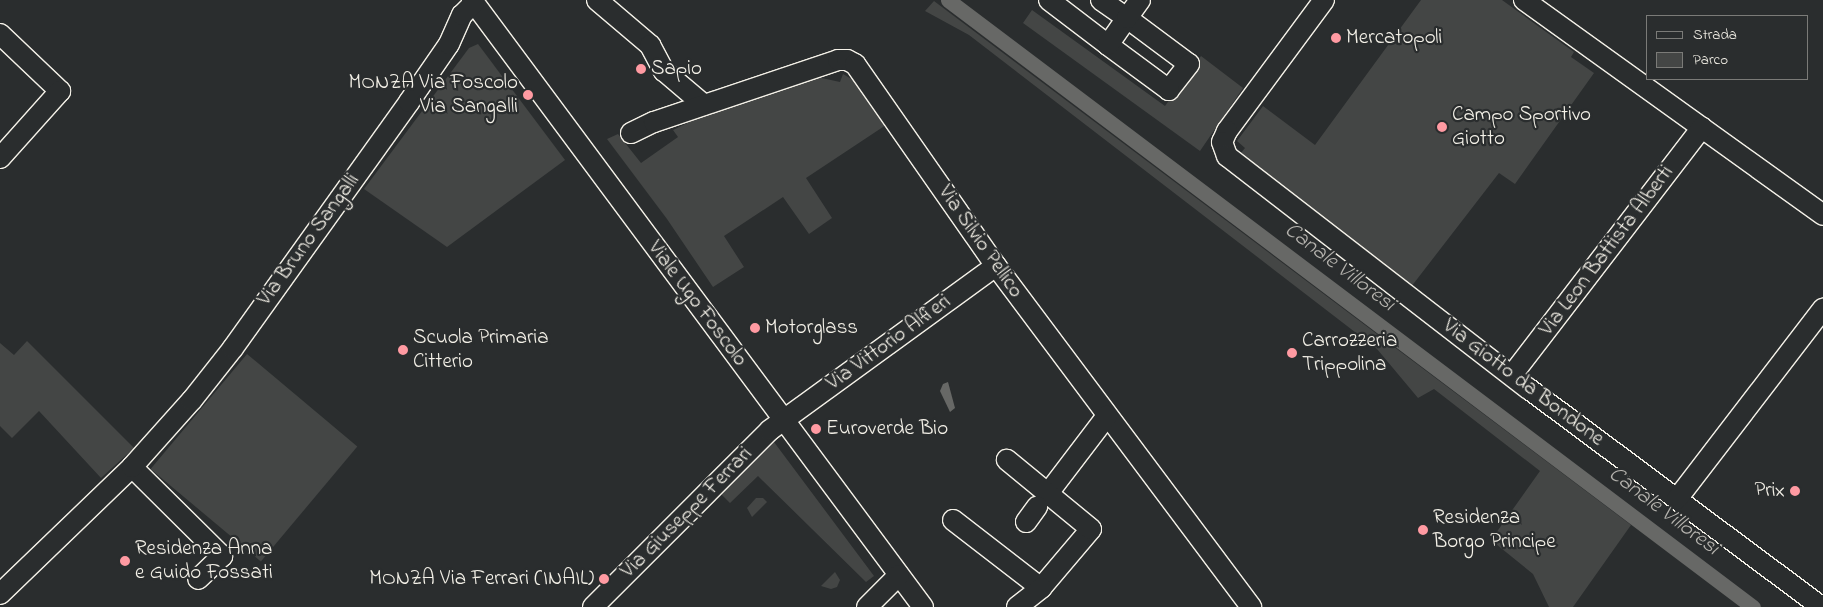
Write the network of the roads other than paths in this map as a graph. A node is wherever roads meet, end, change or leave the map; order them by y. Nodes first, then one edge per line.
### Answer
1 (597, 0) edge
2 (1049, 0) edge
3 (1102, 0) edge
4 (1140, 0) edge
5 (1324, 0) edge
6 (1524, 0) edge
7 (473, 2) edge
8 (1127, 18) junction
9 (486, 20) junction
10 (0, 34) edge
11 (449, 44) junction
12 (1108, 45) junction
13 (704, 105) junction
14 (1702, 127) junction
15 (631, 133) dead end
16 (0, 158) edge
17 (1823, 215) edge
18 (996, 266) junction
19 (1823, 309) edge
20 (1512, 376) junction
21 (1107, 416) junction
22 (783, 420) junction
23 (1008, 460) dead end
24 (132, 467) junction
25 (1677, 499) junction
26 (1039, 504) junction
27 (953, 520) dead end
28 (899, 575) junction
29 (198, 579) dead end
30 (1041, 588) junction
31 (0, 594) edge
32 (593, 607) edge
33 (867, 607) edge
34 (923, 607) edge
35 (1017, 607) edge
36 (1251, 607) edge
37 (1822, 607) edge

1 - 13 street
2 - 12 street
3 - 8 street
4 - 8 street
5 - 20 street, Via Giotto da Bondone
6 - 14 street
7 - 9 street, Viale Ugo Foscolo
7 - 11 street, Via Bruno Sangalli
8 - 12 street
8 - 12 street
9 - 11 street, Via Bruno Sangalli
9 - 22 street, Viale Ugo Foscolo
10 - 16 street
11 - 24 street, Via Bruno Sangalli
13 - 15 street, Via Silvio Pellico
13 - 18 street, Via Silvio Pellico
14 - 17 street
14 - 20 street, Via Leon Battista Alberti
18 - 21 street, Via Silvio Pellico
18 - 22 street, Via Vittorio Alfieri
19 - 25 street
20 - 25 street, Via Giotto da Bondone
21 - 26 street
21 - 36 street, Via Silvio Pellico
22 - 28 street, Viale Ugo Foscolo
22 - 32 street, Via Giuseppe Ferrari
23 - 26 street
24 - 29 street
24 - 31 street, Via Bruno Sangalli
25 - 37 street, Via Giotto da Bondone
26 - 30 street
27 - 30 street
28 - 33 street
28 - 34 street, Viale Ugo Foscolo
30 - 35 street

